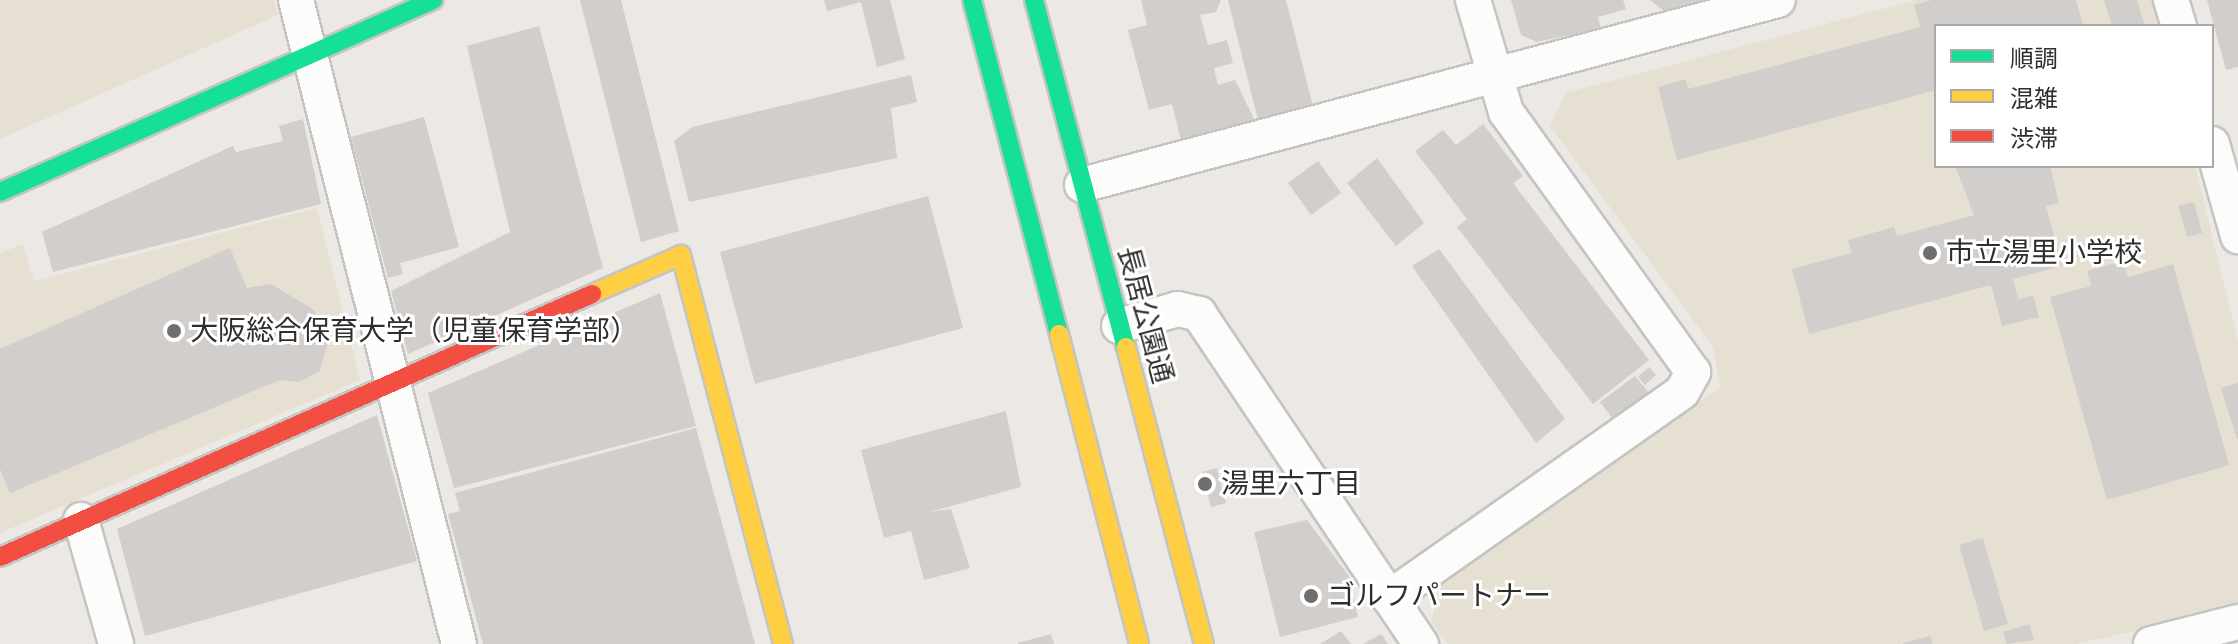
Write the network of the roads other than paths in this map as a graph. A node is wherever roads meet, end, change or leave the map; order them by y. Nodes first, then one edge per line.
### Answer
1 (296, 0) edge
2 (433, 0) edge
3 (972, 0) edge
4 (1034, 0) edge
5 (1473, 0) edge
6 (1778, 0) edge
7 (2171, 0) edge
8 (2178, 24) edge
9 (309, 54) junction
10 (1495, 74) junction
11 (2214, 151) edge
12 (1082, 185) junction
13 (0, 192) edge
14 (2238, 236) edge
15 (1119, 326) junction
16 (388, 386) junction
17 (81, 520) junction
18 (0, 557) edge
19 (1389, 598) junction
20 (2238, 622) edge
21 (116, 644) edge
22 (459, 644) edge
23 (783, 644) edge
24 (1139, 644) edge
25 (1204, 644) edge
26 (1421, 644) edge
27 (2151, 644) edge

1 - 9 street
2 - 9 main road
3 - 24 main road
4 - 12 main road, 長居公園通
5 - 10 street
6 - 10 street
7 - 8 street
9 - 13 main road
9 - 16 street
10 - 12 street
10 - 19 street
11 - 14 street
12 - 15 main road, 長居公園通
15 - 19 street
15 - 25 main road, 長居公園通
16 - 17 main road
16 - 22 street
16 - 23 main road
17 - 18 main road
17 - 21 street
19 - 26 street
20 - 27 street

